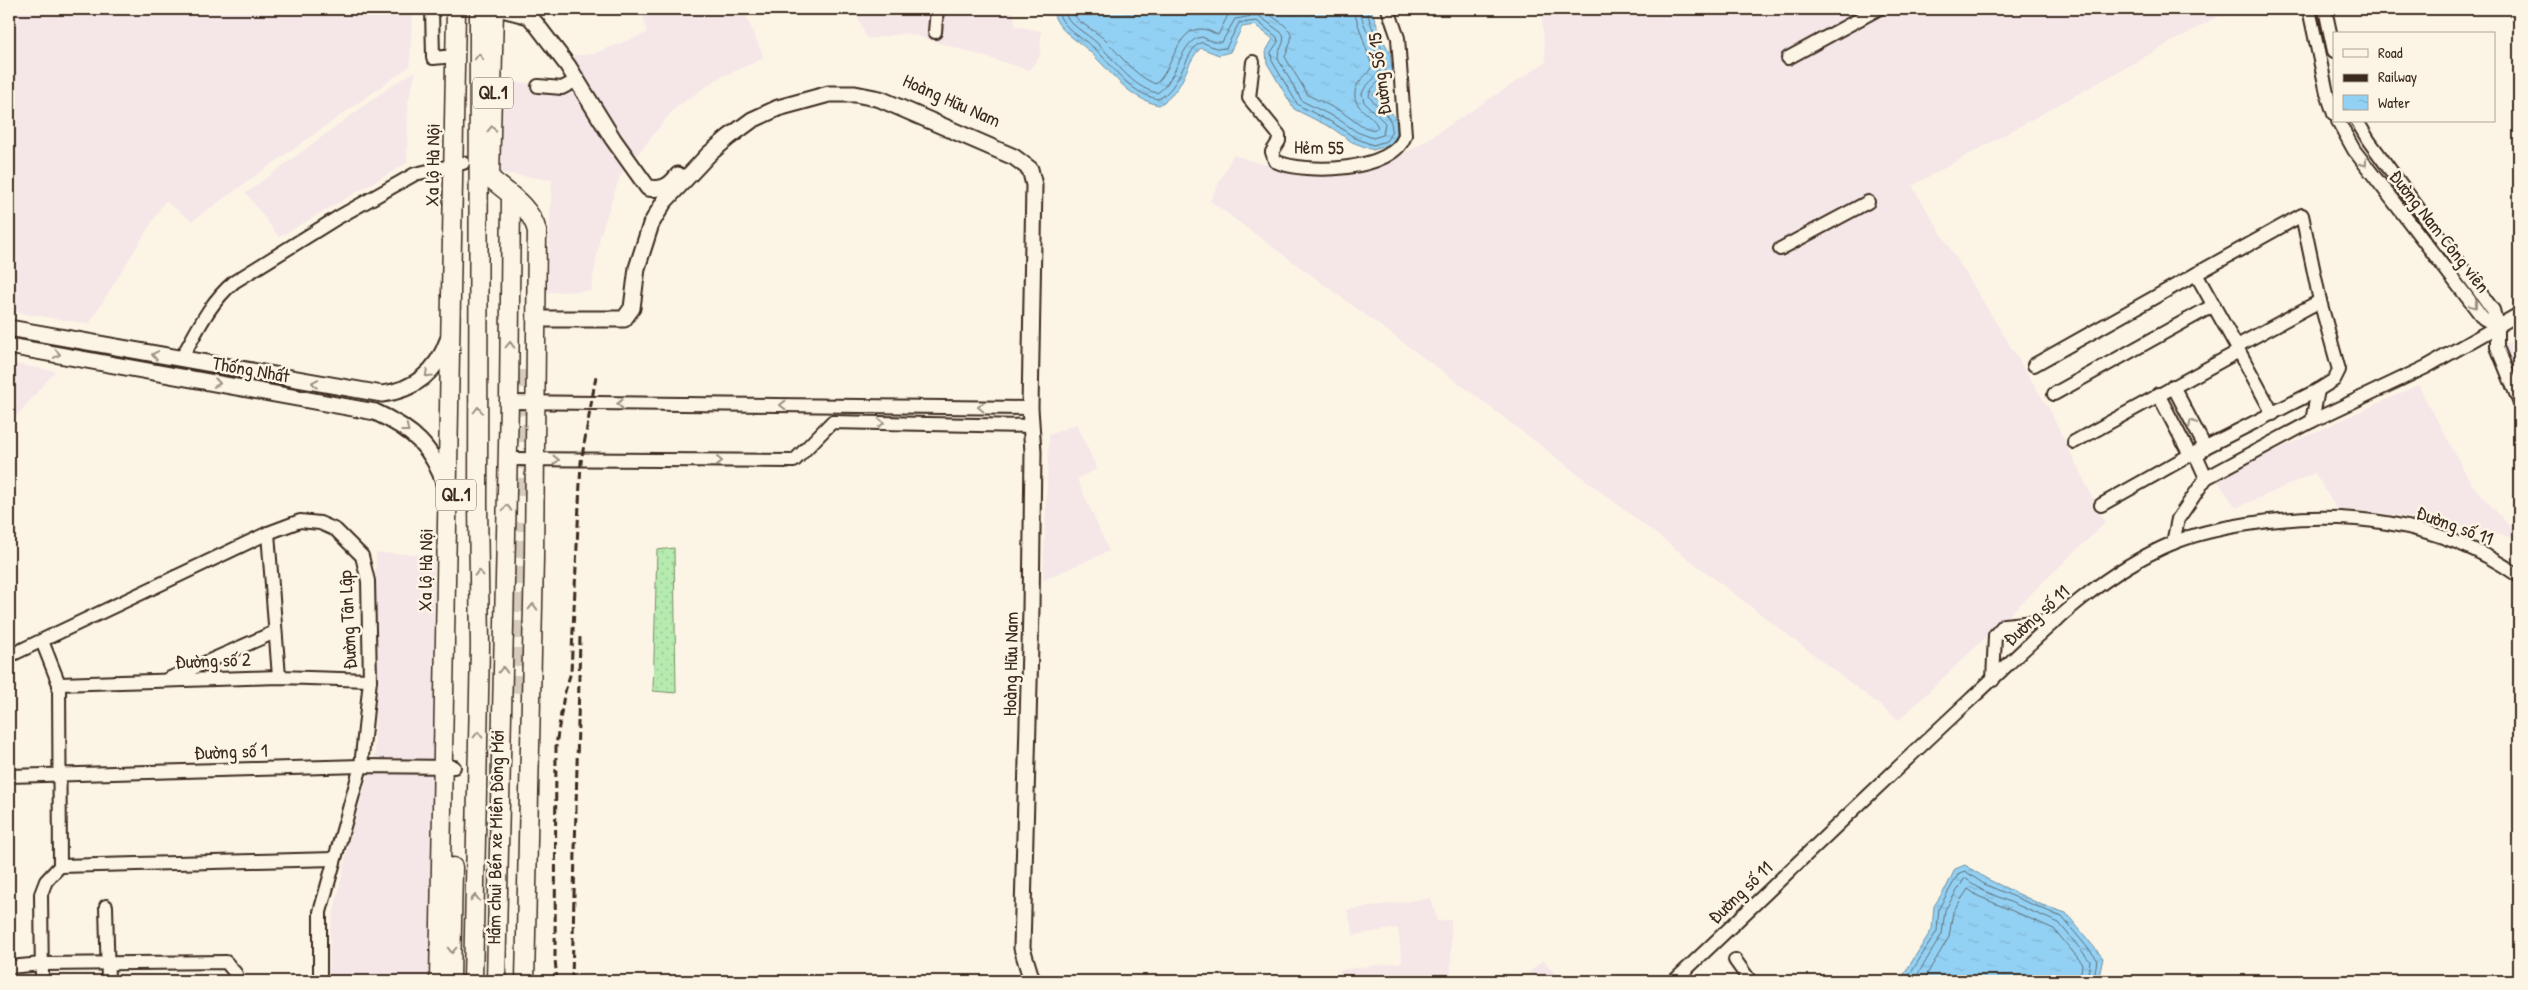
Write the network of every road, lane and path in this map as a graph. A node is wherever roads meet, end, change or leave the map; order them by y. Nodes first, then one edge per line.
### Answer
1 (432, 9) edge
2 (456, 9) edge
3 (465, 9) edge
4 (479, 9) edge
5 (494, 9) edge
6 (502, 9) edge
7 (937, 9) edge
8 (1388, 9) edge
9 (1878, 9) edge
10 (2309, 9) edge
11 (2324, 9) edge
12 (530, 12) edge
13 (935, 32) dead end
14 (2333, 47) edge
15 (460, 56) junction
16 (1788, 58) dead end
17 (1253, 62) dead end
18 (577, 80) junction
19 (538, 86) dead end
20 (2333, 111) edge
21 (2339, 122) edge
22 (2358, 122) edge
23 (1404, 135) joint
24 (458, 164) junction
25 (484, 177) junction
26 (511, 196) junction
27 (1868, 202) dead end
28 (527, 210) junction
29 (1780, 249) dead end
30 (2196, 274) junction
31 (2467, 274) junction
32 (2456, 281) junction
33 (2320, 301) junction
34 (2214, 305) junction
35 (2519, 314) edge
36 (537, 319) junction
37 (2497, 326) junction
38 (9, 328) edge
39 (450, 332) junction
40 (9, 346) edge
41 (2238, 348) junction
42 (181, 360) junction
43 (2034, 365) dead end
44 (525, 366) tunnel mouth
45 (2173, 386) junction
46 (2318, 390) junction
47 (363, 392) junction
48 (2054, 394) dead end
49 (2158, 394) junction
50 (2519, 401) edge
51 (510, 402) junction
52 (536, 403) junction
53 (1030, 408) junction
54 (362, 409) junction
55 (2273, 414) junction
56 (453, 418) junction
57 (2312, 420) junction
58 (1030, 426) junction
59 (2074, 442) dead end
60 (1032, 452) junction
61 (2198, 453) junction
62 (508, 459) junction
63 (535, 460) junction
64 (2206, 478) junction
65 (447, 493) junction
66 (523, 496) tunnel mouth
67 (2101, 505) dead end
68 (522, 522) tunnel mouth
69 (268, 534) junction
70 (2173, 543) junction
71 (2519, 576) edge
72 (450, 607) junction
73 (2057, 620) junction
74 (275, 632) junction
75 (42, 641) junction
76 (9, 656) edge
77 (279, 677) junction
78 (370, 680) junction
79 (1992, 680) junction
80 (164, 681) junction
81 (59, 684) junction
82 (519, 694) tunnel mouth
83 (361, 766) junction
84 (448, 767) junction
85 (58, 775) junction
86 (9, 776) edge
87 (334, 859) junction
88 (60, 866) junction
89 (106, 906) dead end
90 (1735, 960) dead end
91 (108, 963) junction
92 (42, 964) junction
93 (9, 967) edge
94 (42, 981) edge
95 (108, 981) edge
96 (236, 981) edge
97 (320, 981) edge
98 (439, 981) edge
99 (451, 981) edge
100 (473, 981) edge
101 (496, 981) edge
102 (514, 981) edge
103 (525, 981) edge
104 (1032, 981) edge
105 (1674, 981) edge
106 (1750, 981) edge

1 - 15 street
2 - 15 highway, Xa lộ Hà Nội / QL.1
3 - 15 highway, Xa lộ Hà Nội / QL.1
25 -> 4 highway, QL.1
25 -> 5 highway, QL.1
6 - 12 main road, Hoàng Hữu Nam
7 - 13 street
8 - 23 street, Đường Số 15
9 - 16 street
10 - 20 street
11 - 14 street
12 - 18 main road, Hoàng Hữu Nam
15 - 24 highway, Xa lộ Hà Nội / QL.1
17 - 23 street, Hẻm 55
18 - 19 street
18 - 60 main road, Hoàng Hữu Nam
21 -> 32 street, Đường Nam Công viên
22 - 31 street, Đường Nam Công viên
24 - 39 highway, Xa lộ Hà Nội / QL.1
24 - 42 street
24 - 56 highway, Xa lộ Hà Nội / QL.1
25 - 26 highway
100 -> 25 highway, QL.1
26 - 28 highway
51 -> 26 highway
27 - 29 street
28 - 36 highway
28 - 44 highway
30 - 33 street
30 - 34 street
30 - 43 street
31 - 32 street
31 - 37 street, Đường Nam Công viên
32 -> 37 street, Đường Nam Công viên
33 - 41 street
33 - 46 street
34 - 41 street
34 - 48 street
35 - 37 street
36 - 52 highway
36 - 53 main road, Hoàng Hữu Nam
37 - 50 street
37 - 57 street
42 -> 38 main road, Thống Nhất
39 -> 47 main road, Thống Nhất
39 - 56 highway, Xa lộ Hà Nội / QL.1
40 -> 54 main road, Thống Nhất
41 - 45 street
41 - 55 street
47 -> 42 main road, Thống Nhất
45 - 49 street
61 -> 45 street
46 - 55 street
46 - 57 street
47 - 54 main road
49 - 59 street
49 - 61 street
51 - 52 street
51 - 62 highway
53 -> 52 street
52 - 63 highway
53 - 58 main road, Hoàng Hữu Nam
54 -> 65 main road, Thống Nhất
55 - 61 street
56 - 65 highway, Xa lộ Hà Nội / QL.1
56 - 72 highway, Xa lộ Hà Nội / QL.1
57 - 64 street
58 - 60 main road, Hoàng Hữu Nam
63 -> 58 street
60 - 104 main road
61 - 64 street
61 - 67 street
62 - 63 street
101 -> 62 highway
103 -> 63 highway
64 - 70 street
65 - 72 highway, Xa lộ Hà Nội / QL.1
66 - 68 highway
69 - 74 street
69 - 75 street, Đường Tân Lập
69 - 78 street, Đường Tân Lập
70 - 71 street, Đường số 11
70 - 73 street, Đường số 11
72 - 84 highway, Xa lộ Hà Nội / QL.1
73 - 79 street, Đường số 11
73 - 79 street
74 - 77 street
74 - 80 street
75 - 76 street, Đường Tân Lập
75 - 81 street
77 - 78 street, Đường số 2
77 - 80 street, Đường số 2
78 - 83 street, Đường Tân Lập
79 - 105 street, Đường số 11
80 - 81 street, Đường số 2
81 - 85 street
82 - 102 highway, Hầm chui Bến xe Miền Đông Mới
83 - 84 street, Đường số 1
83 - 85 street, Đường số 1
83 - 87 street, Đường Tân Lập
84 - 98 highway, Xa lộ Hà Nội / QL.1
84 -> 99 highway, Xa lộ Hà Nội / QL.1
85 - 86 street, Đường số 1
85 - 88 street
87 - 88 street
87 - 97 street, Đường Tân Lập
88 - 92 street
89 - 91 street
90 - 106 street
91 - 92 street
91 - 95 street
91 - 96 street
92 - 93 street
92 - 94 street

